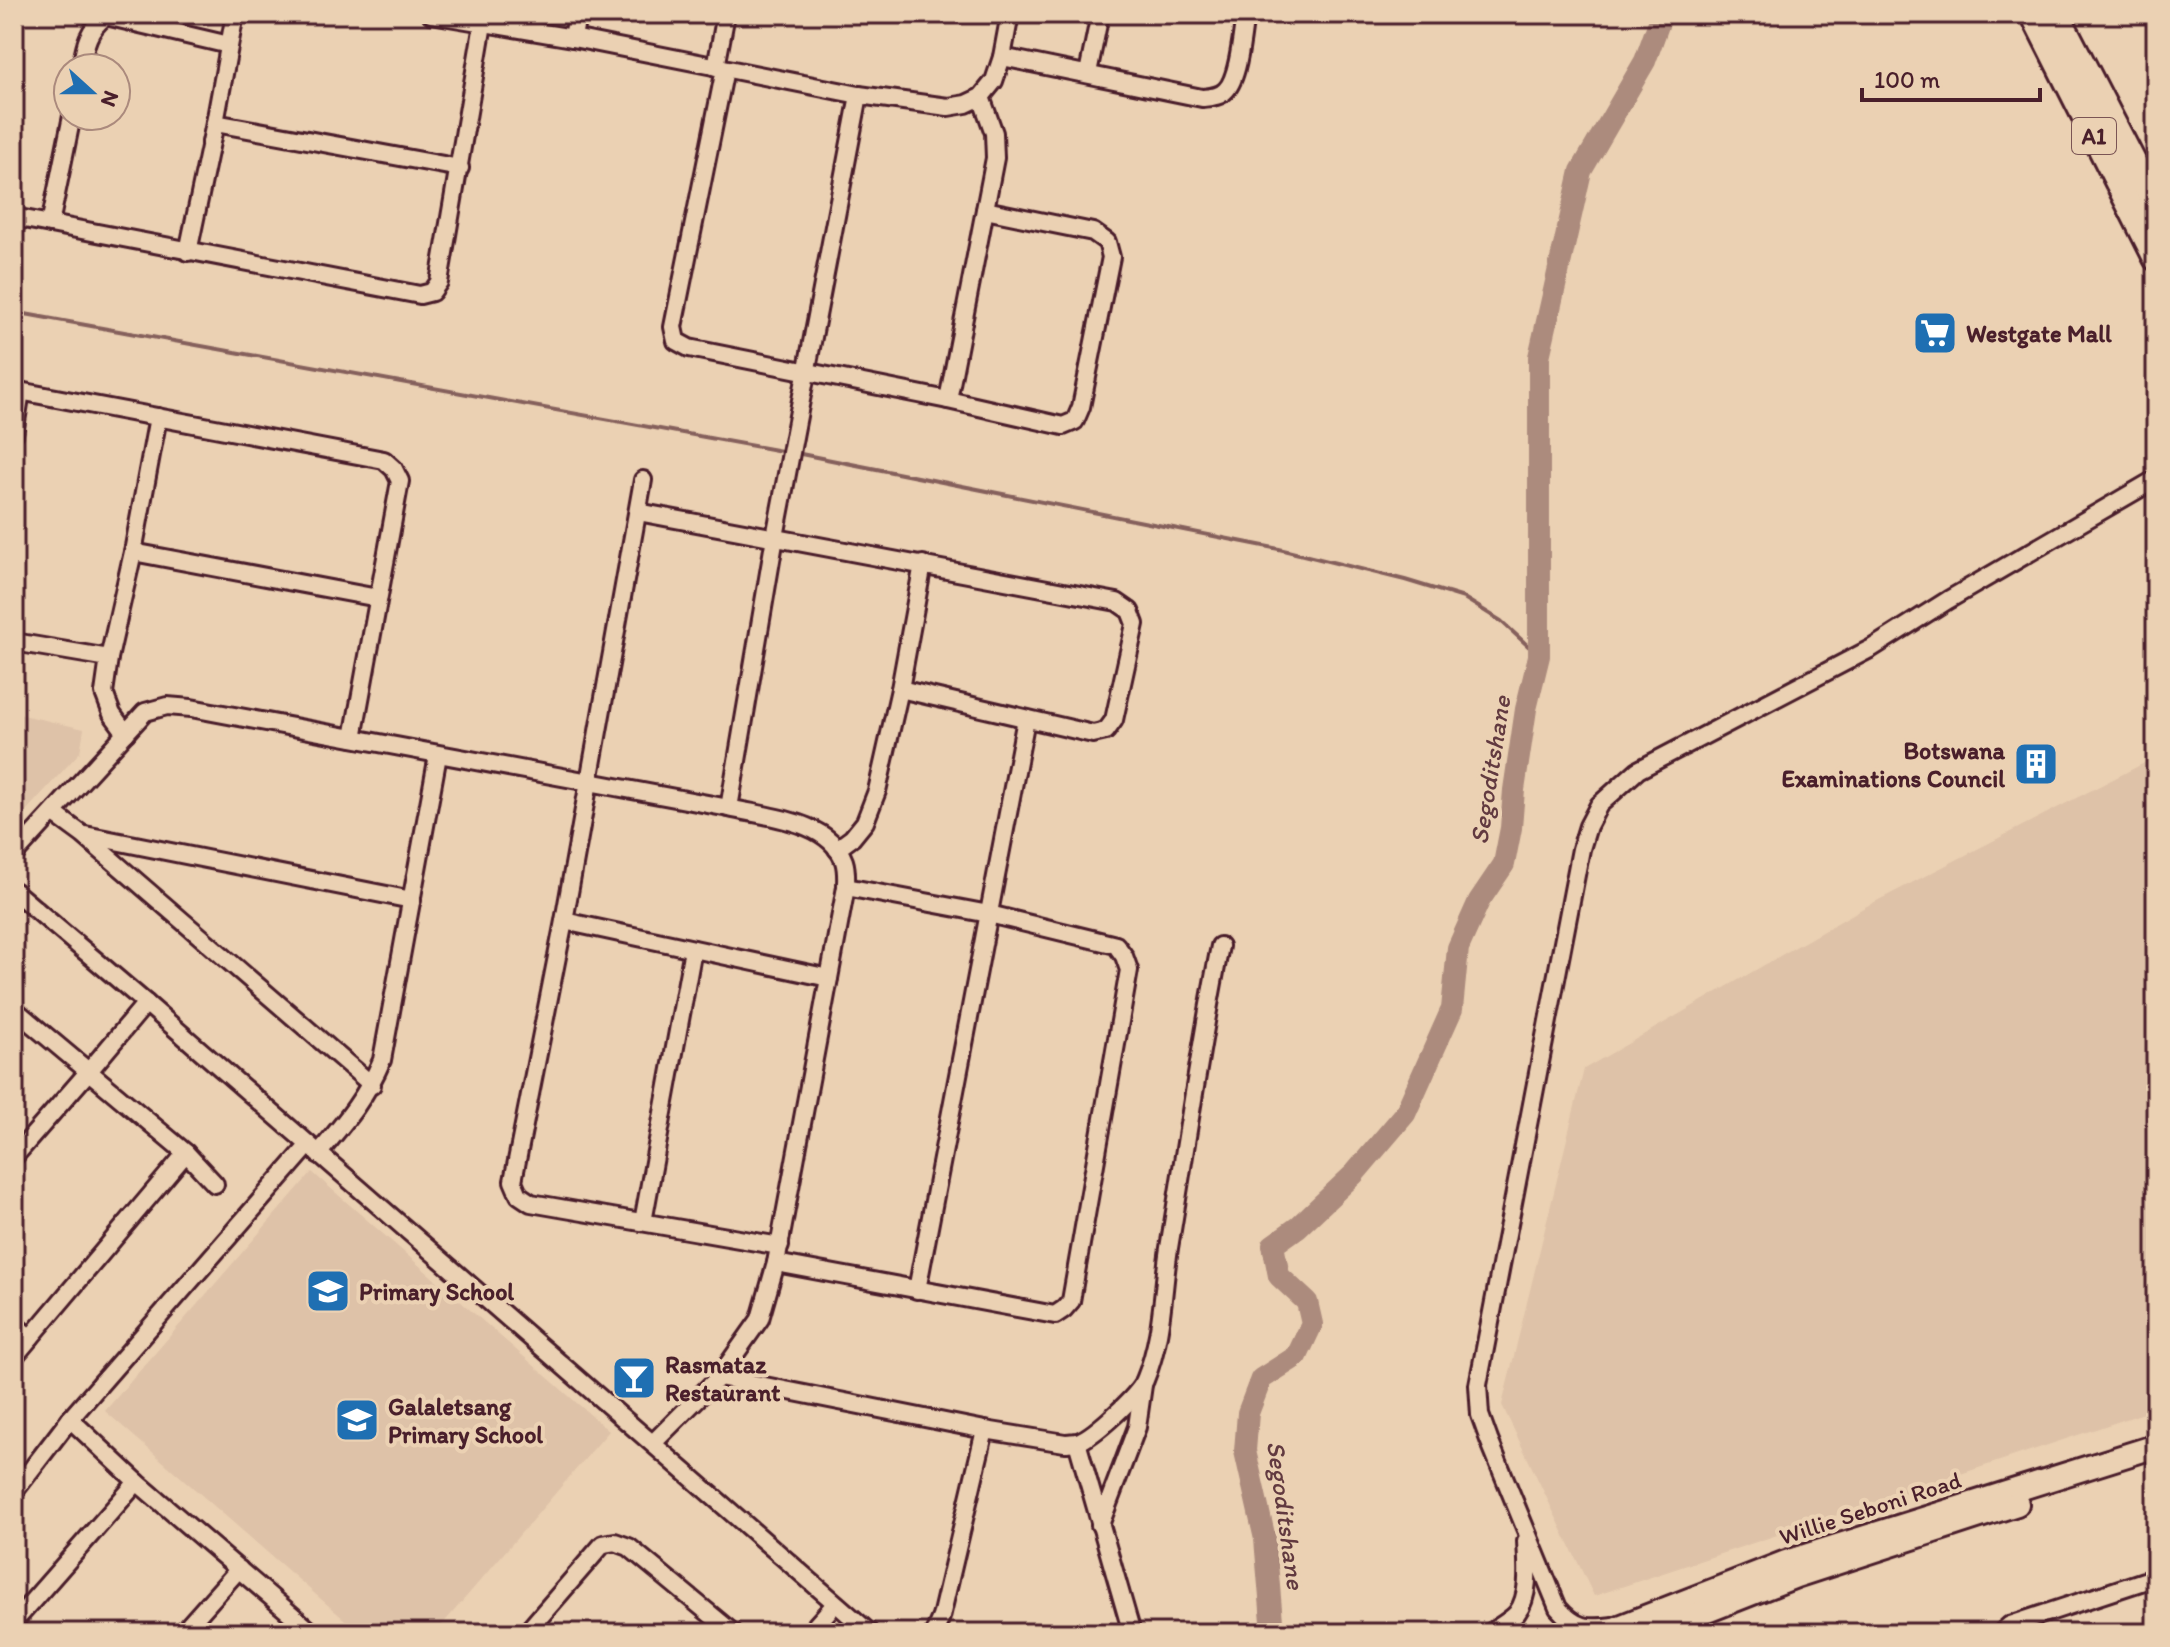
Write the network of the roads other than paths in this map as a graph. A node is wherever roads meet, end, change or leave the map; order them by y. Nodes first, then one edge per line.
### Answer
1 (235, 14) edge
2 (431, 14) edge
3 (577, 14) edge
4 (726, 14) edge
5 (1010, 14) edge
6 (1100, 14) edge
7 (1245, 14) edge
8 (2033, 14) edge
9 (2057, 14) edge
10 (483, 24) junction
11 (573, 38) junction
12 (229, 45) junction
13 (84, 52) edge
14 (1002, 57) junction
15 (721, 68) junction
16 (1088, 73) junction
17 (859, 95) junction
18 (981, 97) junction
19 (215, 123) junction
20 (69, 132) edge
21 (460, 168) junction
22 (2156, 206) edge
23 (985, 210) junction
24 (14, 217) edge
25 (50, 224) junction
26 (188, 252) junction
27 (2156, 258) edge
28 (806, 372) junction
29 (18, 391) edge
30 (948, 400) junction
31 (158, 417) junction
32 (14, 434) edge
33 (2156, 479) edge
34 (643, 480) dead end
35 (638, 512) junction
36 (775, 537) junction
37 (133, 552) junction
38 (923, 564) junction
39 (378, 598) junction
40 (14, 642) edge
41 (109, 658) junction
42 (900, 689) junction
43 (1026, 719) junction
44 (126, 733) junction
45 (353, 738) junction
46 (438, 755) junction
47 (588, 783) junction
48 (729, 808) junction
49 (53, 813) junction
50 (83, 835) junction
51 (837, 849) junction
52 (14, 855) edge
53 (846, 887) junction
54 (14, 891) edge
55 (412, 900) junction
56 (989, 914) junction
57 (564, 921) junction
58 (1220, 946) dead end
59 (693, 949) junction
60 (829, 978) junction
61 (146, 1003) junction
62 (14, 1009) edge
63 (89, 1071) junction
64 (372, 1085) junction
65 (313, 1150) junction
66 (186, 1153) junction
67 (14, 1157) edge
68 (215, 1184) dead end
69 (643, 1222) junction
70 (778, 1254) junction
71 (917, 1290) junction
72 (14, 1324) edge
73 (30, 1338) junction
74 (14, 1357) edge
75 (719, 1377) junction
76 (1144, 1383) junction
77 (70, 1419) junction
78 (985, 1430) junction
79 (1077, 1442) junction
80 (653, 1443) junction
81 (2156, 1446) edge
82 (2156, 1461) edge
83 (137, 1482) junction
84 (14, 1492) edge
85 (1100, 1525) junction
86 (1525, 1527) junction
87 (239, 1569) junction
88 (2156, 1577) edge
89 (835, 1604) junction
90 (14, 1622) edge
91 (1613, 1629) edge
92 (528, 1632) edge
93 (182, 1633) edge
94 (313, 1633) edge
95 (733, 1633) edge
96 (809, 1633) edge
97 (870, 1633) edge
98 (934, 1633) edge
99 (1132, 1633) edge
100 (1490, 1633) edge
101 (1651, 1633) edge
102 (2001, 1633) edge

1 - 12 street
2 - 10 street
3 - 11 street
4 - 15 street
5 - 14 street
6 - 16 street
7 - 16 street
8 - 27 highway, A1
9 - 22 highway, A1
10 - 11 street
10 - 21 street
11 - 15 street
12 - 13 street
12 - 19 street
14 - 16 street
14 - 18 street
15 - 17 street
15 - 28 street
17 - 18 street
17 - 28 street
18 - 23 street
19 - 21 street
19 - 26 street
20 - 25 street
21 - 26 street
23 - 30 street
23 - 30 street
24 - 25 street
25 - 26 street
28 - 30 street
28 - 36 street
29 - 31 street
29 - 32 street
31 - 37 street
31 - 39 street
33 - 86 street
34 - 35 street
35 - 36 street
35 - 47 street
36 - 38 street
36 - 48 street
37 - 39 street
37 - 41 street
38 - 42 street
38 - 43 street
39 - 45 street
40 - 41 street
41 - 44 street
42 - 43 street
42 - 51 street
43 - 56 street
44 - 45 street
44 - 49 street
45 - 46 street
46 - 47 street
46 - 55 street
47 - 48 street
47 - 57 street
48 - 51 street
49 - 50 street
49 - 52 street
50 - 55 street
50 - 64 street
51 - 53 street
53 - 56 street
53 - 60 street
54 - 61 street
55 - 64 street
56 - 71 street
56 - 71 street
57 - 59 street
57 - 69 street
58 - 76 street
59 - 60 street
59 - 69 street
60 - 70 street
61 - 63 street
61 - 65 street
62 - 63 street
63 - 66 street
63 - 67 street
64 - 65 street
65 - 77 street
65 - 80 street
66 - 68 street
66 - 73 street
69 - 70 street
70 - 71 street
70 - 75 street
72 - 73 street
73 - 74 street
75 - 78 street
75 - 80 street
76 - 79 street
76 - 85 street
77 - 83 street
77 - 84 street
78 - 79 street
78 - 98 street
79 - 85 street
80 - 89 street
81 - 91 main road, Willie Seboni Road
82 - 101 main road, Willie Seboni Road
83 - 87 street
83 - 90 street
85 - 99 street
86 - 91 street
86 - 100 street
87 - 93 street
87 - 94 street
88 - 102 street
89 - 96 street
89 - 97 street
92 - 95 street

